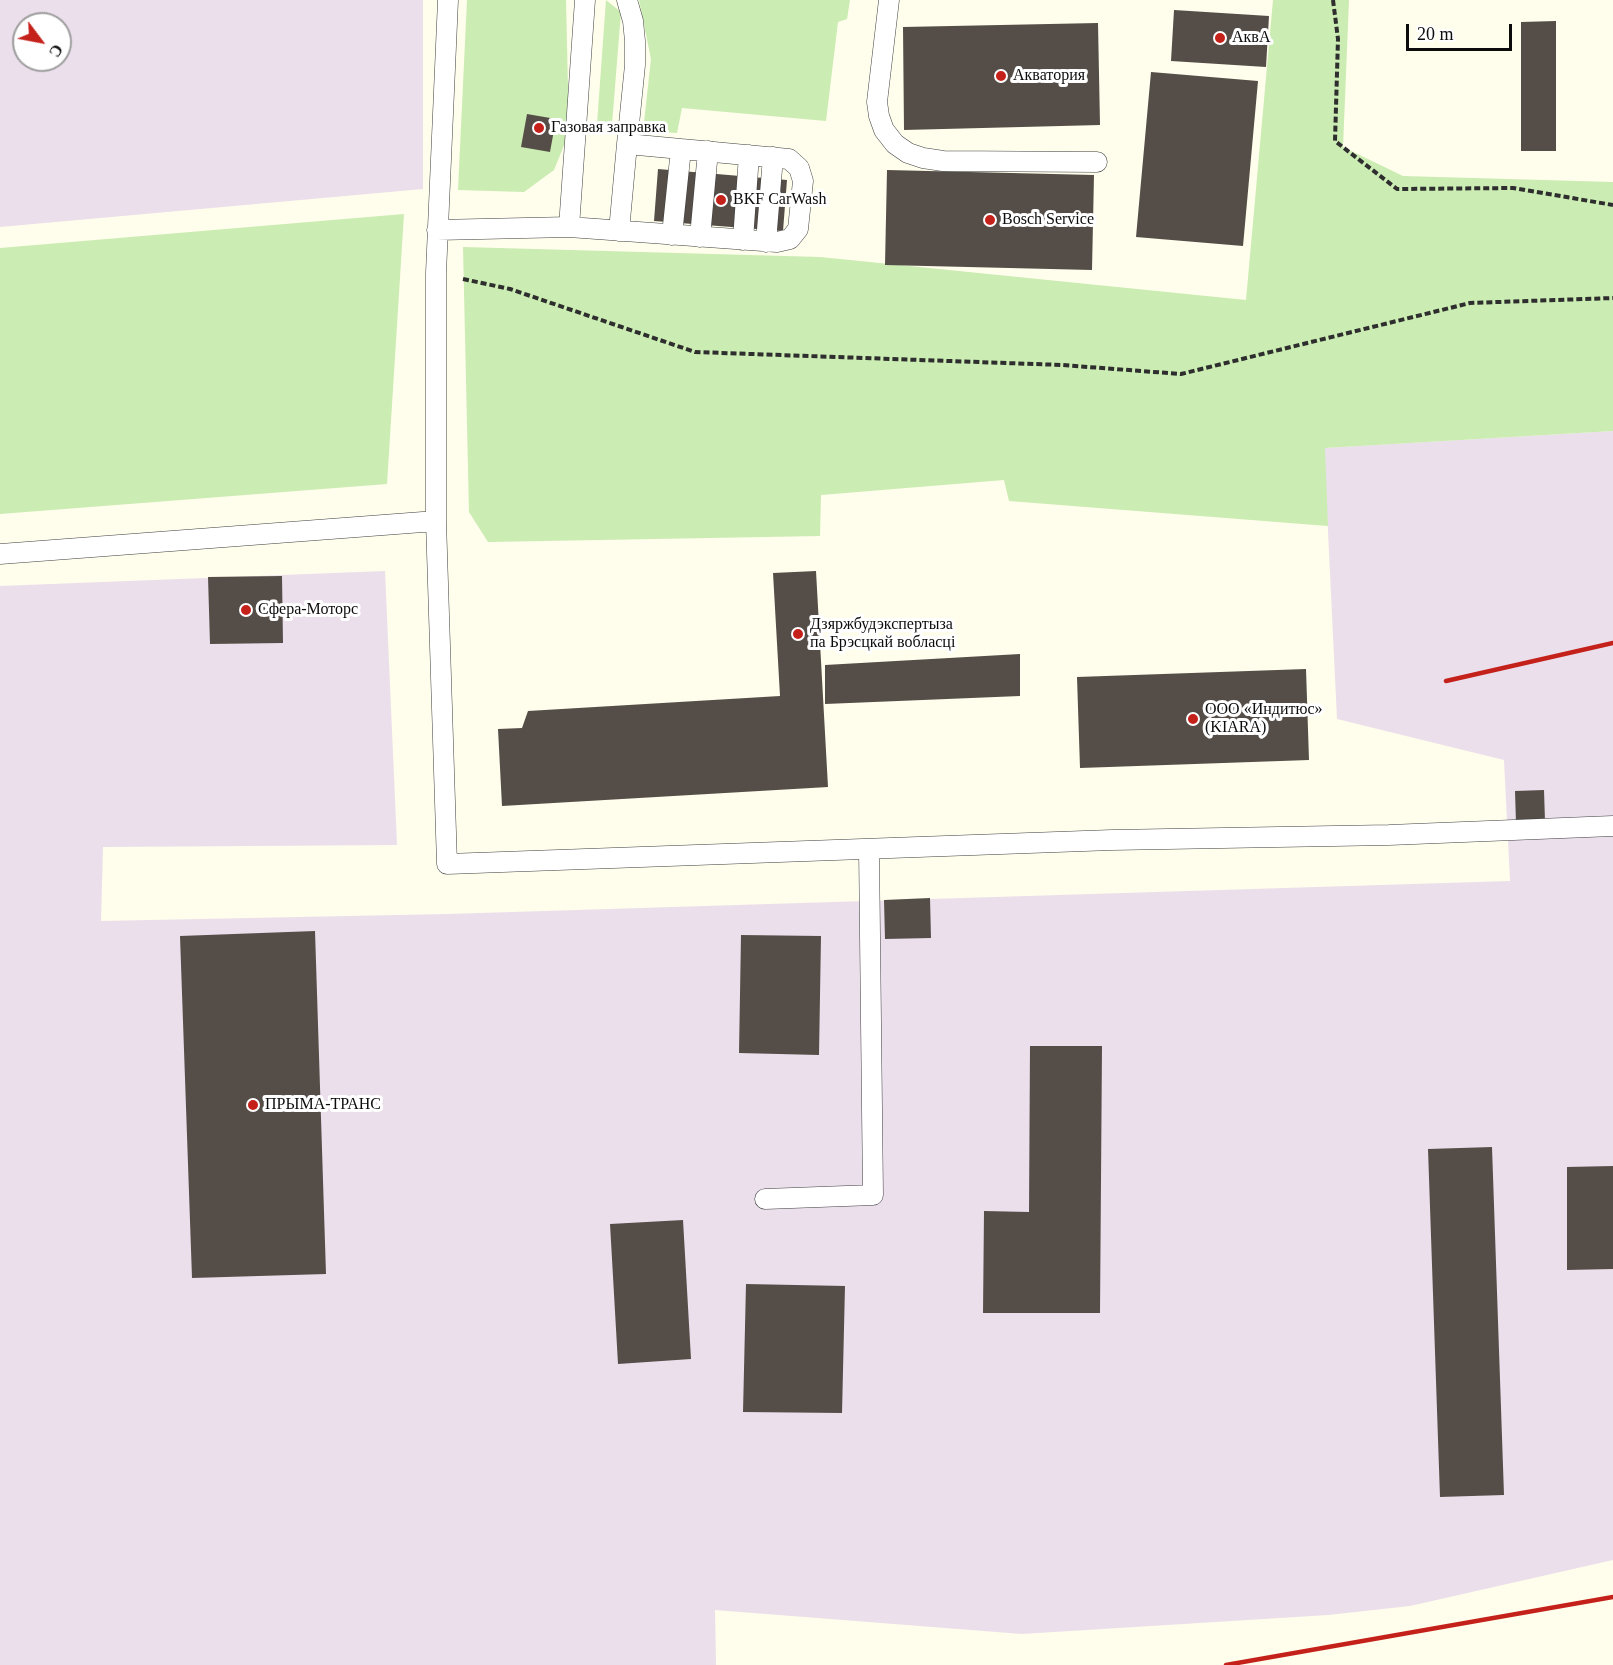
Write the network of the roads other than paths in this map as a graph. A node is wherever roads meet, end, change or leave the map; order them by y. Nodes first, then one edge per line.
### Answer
1 (448, 0) edge
2 (585, 0) edge
3 (627, 0) edge
4 (889, 0) edge
5 (627, 144) junction
6 (681, 148) junction
7 (708, 151) junction
8 (749, 155) junction
9 (773, 157) junction
10 (1097, 162) dead end
11 (569, 227) junction
12 (437, 230) junction
13 (619, 231) junction
14 (672, 235) junction
15 (700, 237) junction
16 (743, 240) junction
17 (766, 242) junction
18 (436, 521) junction
19 (0, 554) edge
20 (1613, 826) edge
21 (869, 849) junction
22 (765, 1199) dead end

1 - 12 lane
2 - 11 lane
3 - 5 lane
4 - 10 lane
5 - 6 lane
5 - 13 lane
6 - 7 lane
6 - 14 lane
7 - 8 lane
7 - 15 lane
8 - 9 lane
8 - 16 lane
9 - 17 lane
9 - 17 lane
11 - 12 lane
11 - 13 lane
12 - 18 lane
13 - 14 lane
14 - 15 lane
15 - 16 lane
16 - 17 lane
18 - 19 lane
18 - 21 lane
20 - 21 lane
21 - 22 lane

